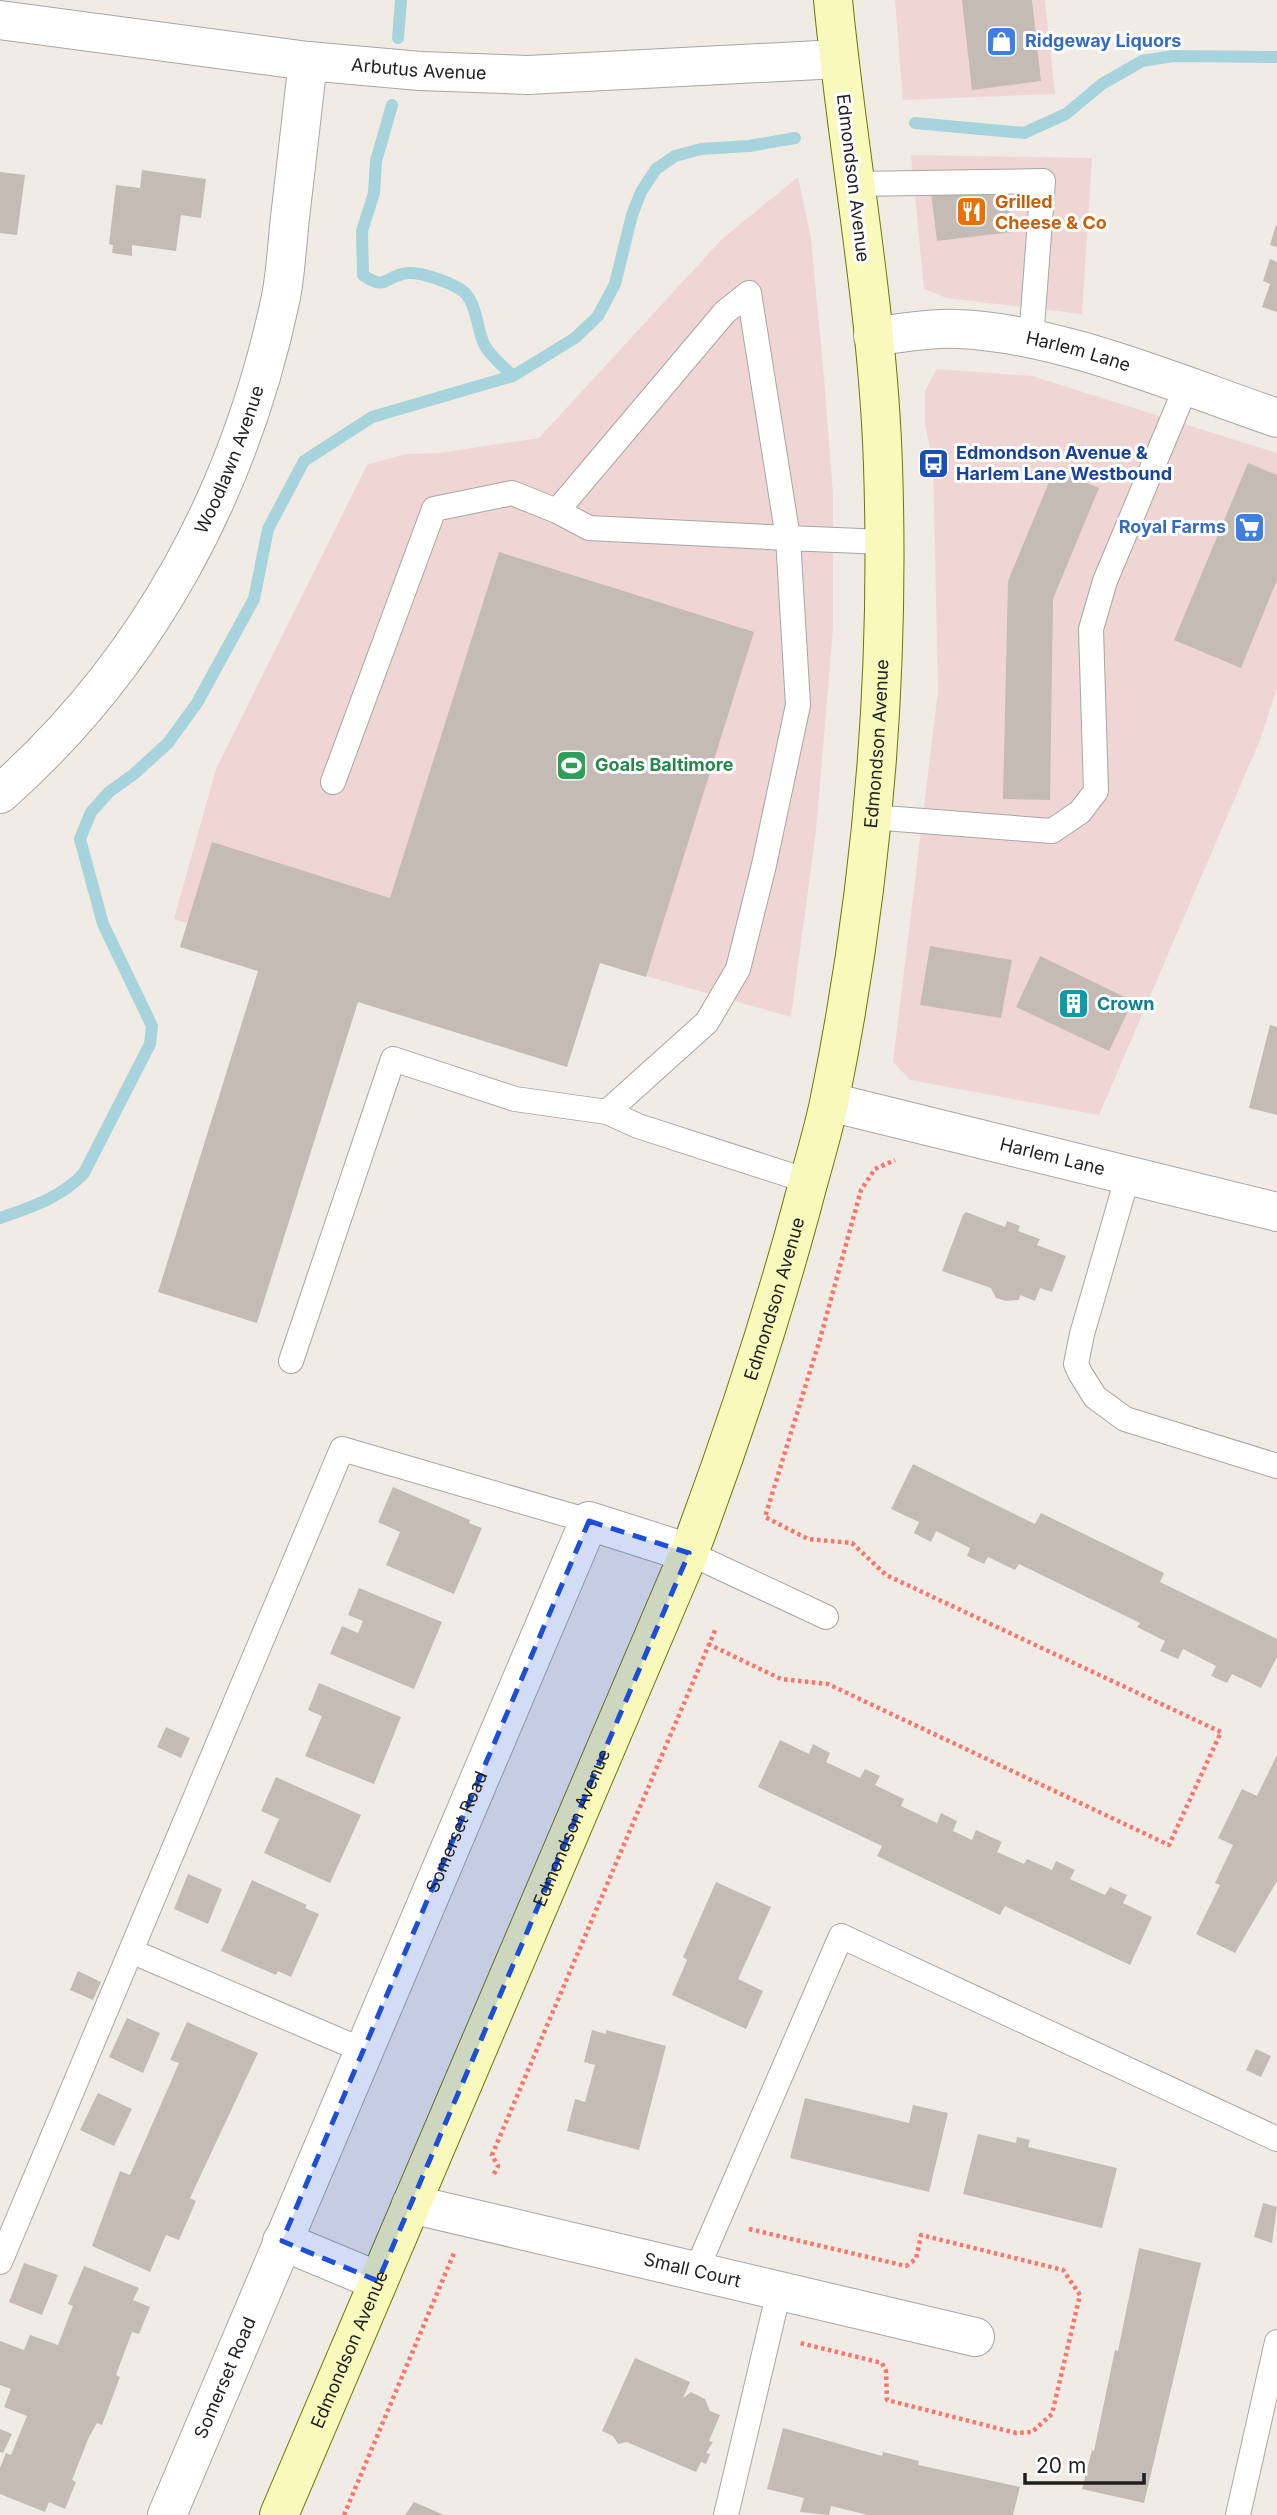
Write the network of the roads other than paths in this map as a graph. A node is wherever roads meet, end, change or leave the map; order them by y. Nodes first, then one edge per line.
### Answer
1 (833, 0) edge
2 (0, 20) edge
3 (838, 59) junction
4 (308, 61) junction
5 (854, 184) junction
6 (873, 336) junction
7 (1031, 340) junction
8 (1186, 387) junction
9 (1277, 418) edge
10 (557, 511) junction
11 (788, 538) junction
12 (884, 542) junction
13 (333, 782) dead end
14 (0, 794) edge
15 (871, 817) junction
16 (830, 1102) junction
17 (607, 1112) junction
18 (1128, 1175) junction
19 (808, 1181) junction
20 (1277, 1212) edge
21 (291, 1361) dead end
22 (1277, 1466) edge
23 (589, 1521) junction
24 (689, 1553) junction
25 (826, 1617) dead end
26 (131, 1951) junction
27 (362, 2050) junction
28 (1277, 2139) edge
29 (411, 2204) junction
30 (282, 2241) junction
31 (0, 2262) edge
32 (696, 2271) junction
33 (378, 2281) junction
34 (779, 2291) junction
35 (975, 2337) dead end
36 (1277, 2342) edge
37 (167, 2515) edge
38 (279, 2515) edge
39 (726, 2515) edge
40 (1238, 2515) edge

1 - 3 main road, Edmondson Avenue
2 - 4 street, Arbutus Avenue
3 - 4 street, Arbutus Avenue
3 - 5 main road, Edmondson Avenue
4 - 14 street, Woodlawn Avenue
5 - 6 main road, Edmondson Avenue
5 - 7 lane
6 - 7 street, Harlem Lane
6 - 12 main road, Edmondson Avenue
7 - 8 street, Harlem Lane
8 - 9 street, Harlem Lane
8 - 15 lane
10 - 11 lane
10 - 11 lane
10 - 13 lane
11 - 12 lane
11 - 17 lane
12 - 15 main road, Edmondson Avenue
15 - 16 main road, Edmondson Avenue
16 - 18 street, Harlem Lane
16 - 19 main road, Edmondson Avenue
17 - 19 lane
17 - 21 lane
18 - 20 street, Harlem Lane
18 - 22 lane
19 - 24 main road, Edmondson Avenue
23 - 24 street
23 - 26 lane
23 - 27 street, Somerset Road
24 - 25 lane
24 - 29 main road, Edmondson Avenue
26 - 27 lane
26 - 31 lane
27 - 30 street, Somerset Road
28 - 32 lane
29 - 32 street, Small Court
29 - 33 main road, Edmondson Avenue
30 - 33 street
30 - 37 street, Somerset Road
32 - 34 street, Small Court
33 - 38 main road, Edmondson Avenue
34 - 35 street, Small Court
34 - 39 lane
36 - 40 lane

